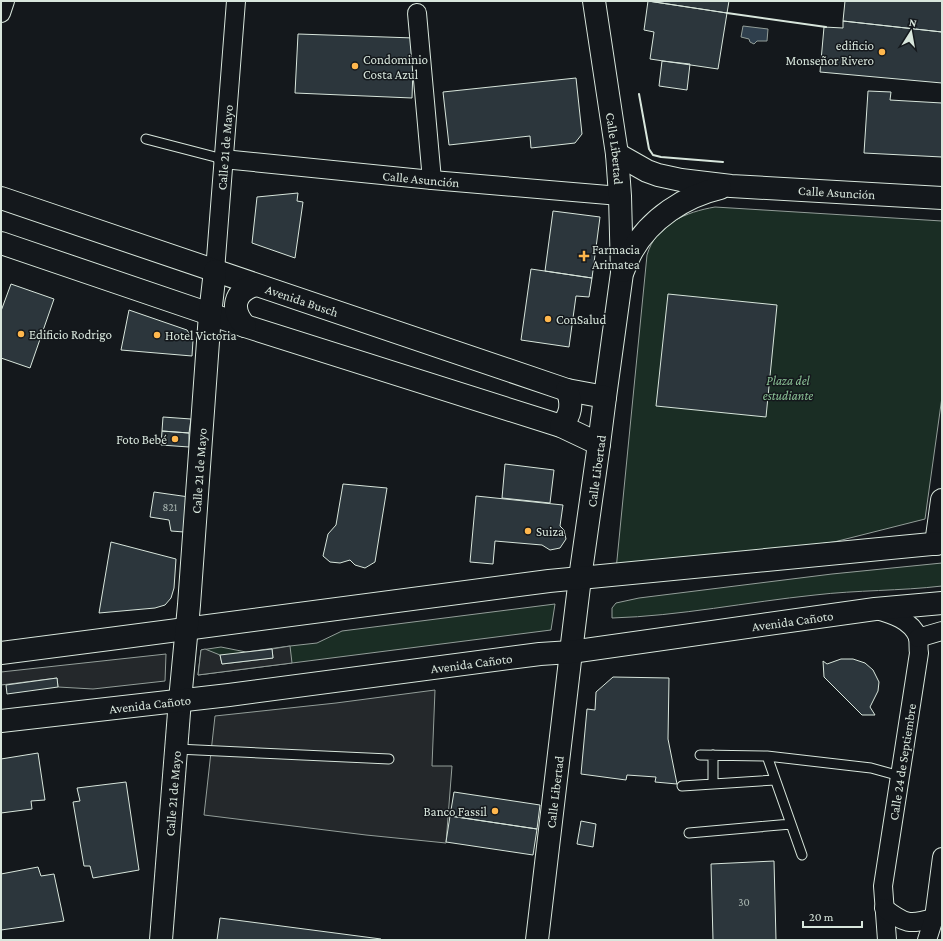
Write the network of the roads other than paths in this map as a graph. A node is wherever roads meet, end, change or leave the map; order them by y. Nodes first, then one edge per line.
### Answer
1 (5, 1) edge
2 (236, 1) edge
3 (594, 1) edge
4 (1, 13) edge
5 (416, 13) dead end
6 (146, 139) dead end
7 (617, 154) junction
8 (223, 159) junction
9 (432, 180) junction
10 (731, 186) junction
11 (620, 196) junction
12 (1, 198) edge
13 (942, 198) edge
14 (1, 243) edge
15 (215, 271) junction
16 (622, 273) junction
17 (255, 285) junction
18 (210, 314) junction
19 (245, 326) junction
20 (567, 390) junction
21 (605, 397) junction
22 (561, 426) junction
23 (600, 444) junction
24 (942, 500) edge
25 (939, 543) edge
26 (580, 578) junction
27 (942, 602) edge
28 (875, 609) junction
29 (186, 629) junction
30 (942, 631) edge
31 (918, 638) junction
32 (571, 652) junction
33 (1, 653) edge
34 (180, 700) junction
35 (1, 721) edge
36 (177, 749) junction
37 (700, 755) dead end
38 (713, 755) junction
39 (767, 756) junction
40 (389, 759) dead end
41 (900, 776) junction
42 (775, 780) junction
43 (713, 784) junction
44 (682, 786) dead end
45 (791, 824) junction
46 (689, 833) dead end
47 (802, 855) dead end
48 (942, 857) edge
49 (884, 908) junction
50 (934, 918) junction
51 (162, 940) edge
52 (537, 940) edge
53 (887, 940) edge
54 (927, 940) edge

1 - 4 street
2 - 8 street, Calle 21 de Mayo
3 - 7 main road, Calle Libertad
5 - 9 street
6 - 8 lane
7 - 10 main road, Calle Asunción
7 - 11 main road, Calle Libertad
8 - 9 street, Calle Asunción
8 - 15 street, Calle 21 de Mayo
9 - 11 street, Calle Asunción
10 - 13 main road, Calle Asunción
10 - 16 main road, Calle Asunción
11 - 16 main road, Calle Libertad
12 - 15 main road, Avenida Busch
14 - 18 main road
15 - 17 main road, Avenida Busch
15 - 18 main road, Calle 21 de Mayo
16 - 21 main road, Calle Libertad
17 - 19 main road
17 - 20 main road, Avenida Busch
18 - 19 main road
18 - 29 main road, Calle 21 de Mayo
19 - 22 main road
20 - 21 main road, Avenida Busch
20 - 22 main road
21 - 23 main road, Calle Libertad
22 - 23 main road
23 - 26 main road, Calle Libertad
24 - 25 main road
25 - 26 main road
26 - 29 main road
26 - 32 main road, Calle Libertad
27 - 28 main road, Avenida Cañoto
28 - 31 street
28 - 32 main road, Avenida Cañoto
29 - 33 main road
29 - 34 main road, Calle 21 de Mayo
30 - 31 street
31 - 41 street, Calle 24 de Septiembre
32 - 34 main road, Avenida Cañoto
32 - 52 main road, Calle Libertad
34 - 35 main road, Avenida Cañoto
34 - 36 main road, Calle 21 de Mayo
36 - 40 lane
36 - 51 main road, Calle 21 de Mayo
37 - 38 lane
38 - 39 lane
38 - 43 lane
39 - 41 lane
39 - 42 lane
41 - 49 street, Calle 24 de Septiembre
42 - 43 lane
42 - 45 lane
43 - 44 lane
45 - 46 lane
45 - 47 lane
48 - 50 street
49 - 50 street
49 - 53 street, Calle 24 de Septiembre
50 - 54 street

